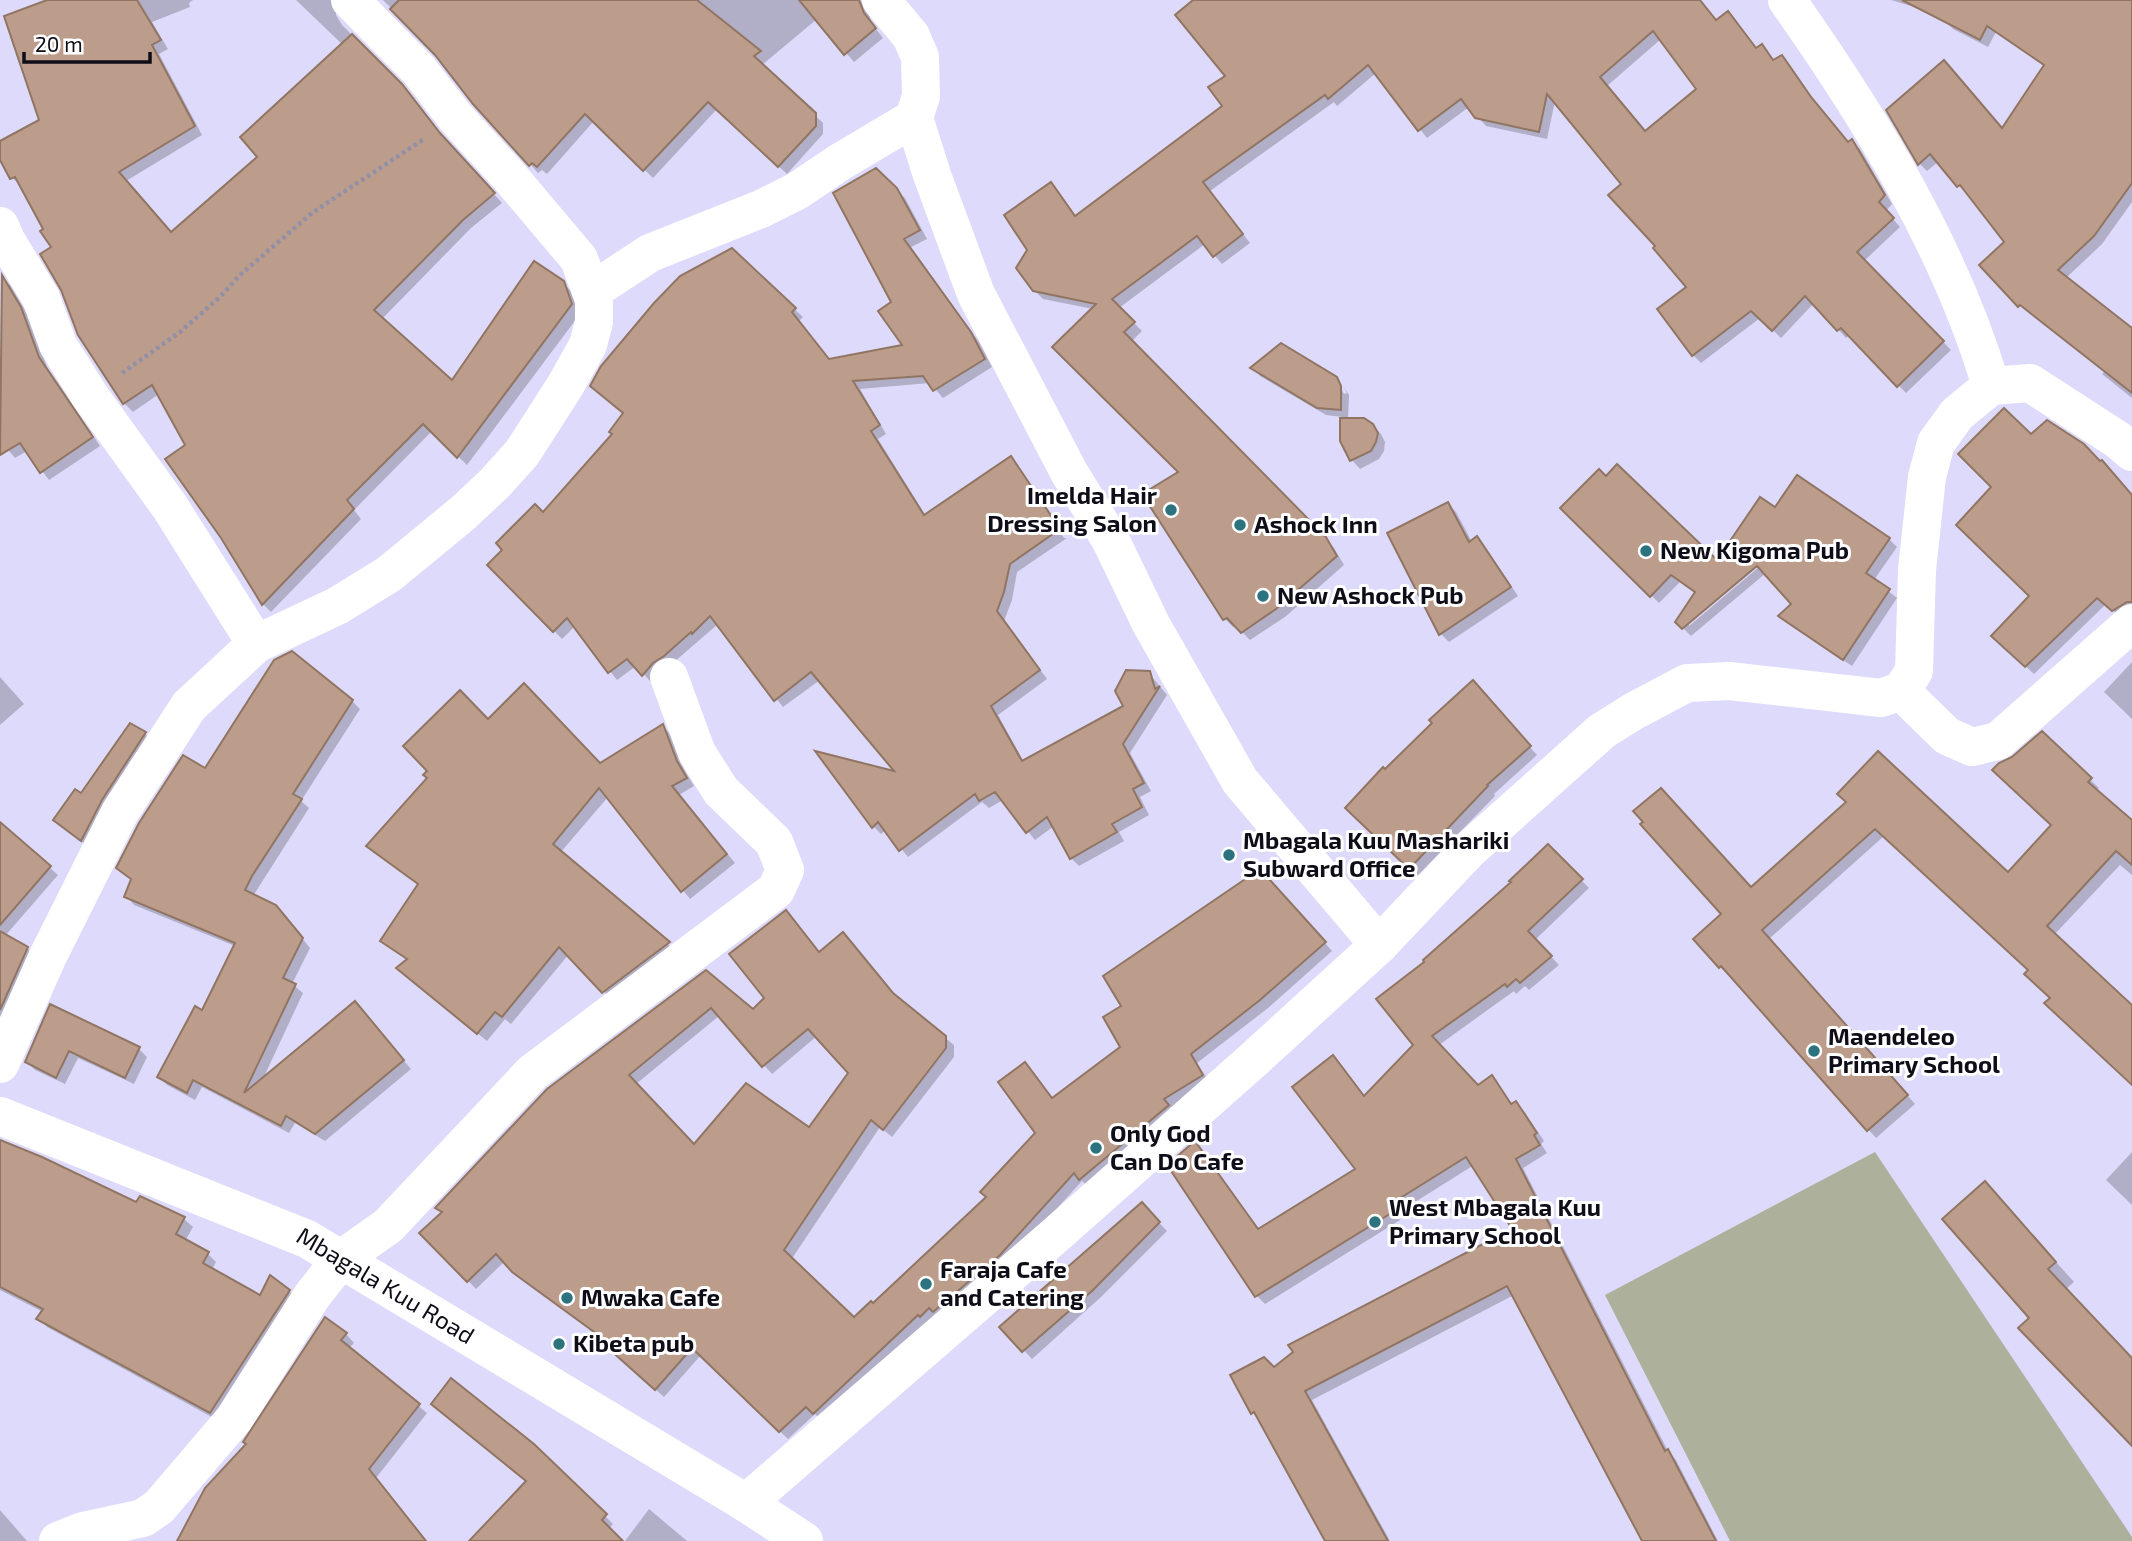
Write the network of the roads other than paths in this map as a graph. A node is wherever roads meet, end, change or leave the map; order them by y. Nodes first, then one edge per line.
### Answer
1 (350, 0) edge
2 (881, 0) edge
3 (1787, 0) edge
4 (914, 118) junction
5 (0, 226) edge
6 (592, 290) junction
7 (1991, 386) junction
8 (2132, 452) edge
9 (2132, 623) edge
10 (256, 644) junction
11 (669, 677) dead end
12 (1901, 691) junction
13 (1378, 945) junction
14 (0, 1064) edge
15 (1, 1119) edge
16 (341, 1259) junction
17 (746, 1503) junction
18 (58, 1541) edge
19 (804, 1541) edge

1 - 6 street
2 - 4 street
3 - 7 street
4 - 6 street
4 - 13 street
5 - 10 street
6 - 10 street
7 - 8 street
7 - 12 street
9 - 12 street
10 - 14 street
11 - 16 street
12 - 13 street
13 - 17 street
15 - 16 street, Mbagala Kuu Road
16 - 17 street, Mbagala Kuu Road
16 - 18 street
17 - 19 street, Mbagala Kuu Road

